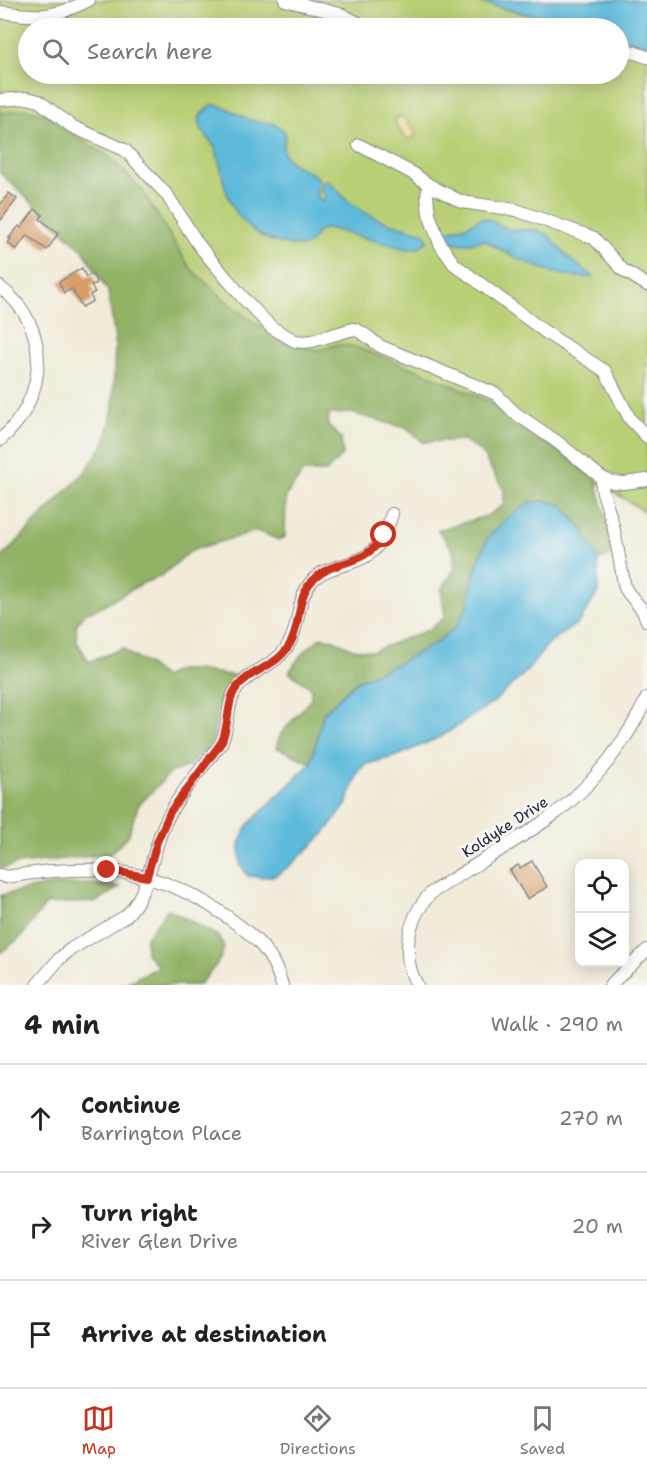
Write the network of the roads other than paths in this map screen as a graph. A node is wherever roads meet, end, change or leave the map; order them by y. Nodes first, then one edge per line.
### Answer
1 (89, 0) edge
2 (285, 0) edge
3 (1, 12) edge
4 (348, 18) edge
5 (629, 53) edge
6 (647, 57) edge
7 (0, 100) edge
8 (359, 145) dead end
9 (429, 185) junction
10 (647, 285) edge
11 (0, 286) edge
12 (647, 437) edge
13 (0, 440) edge
14 (602, 478) junction
15 (647, 480) edge
16 (392, 514) dead end
17 (647, 621) edge
18 (647, 698) edge
19 (147, 877) junction
20 (2, 879) edge
21 (647, 950) edge
22 (37, 985) edge
23 (282, 985) edge
24 (417, 985) edge
25 (610, 985) edge

1 - 3 street
2 - 4 street
5 - 6 street
7 - 14 street
8 - 9 street
9 - 10 street
9 - 12 street
11 - 13 street
14 - 15 street
14 - 17 street
16 - 19 street
18 - 24 street, Koldyke Drive
19 - 20 street
19 - 22 street
19 - 23 street
21 - 25 street

